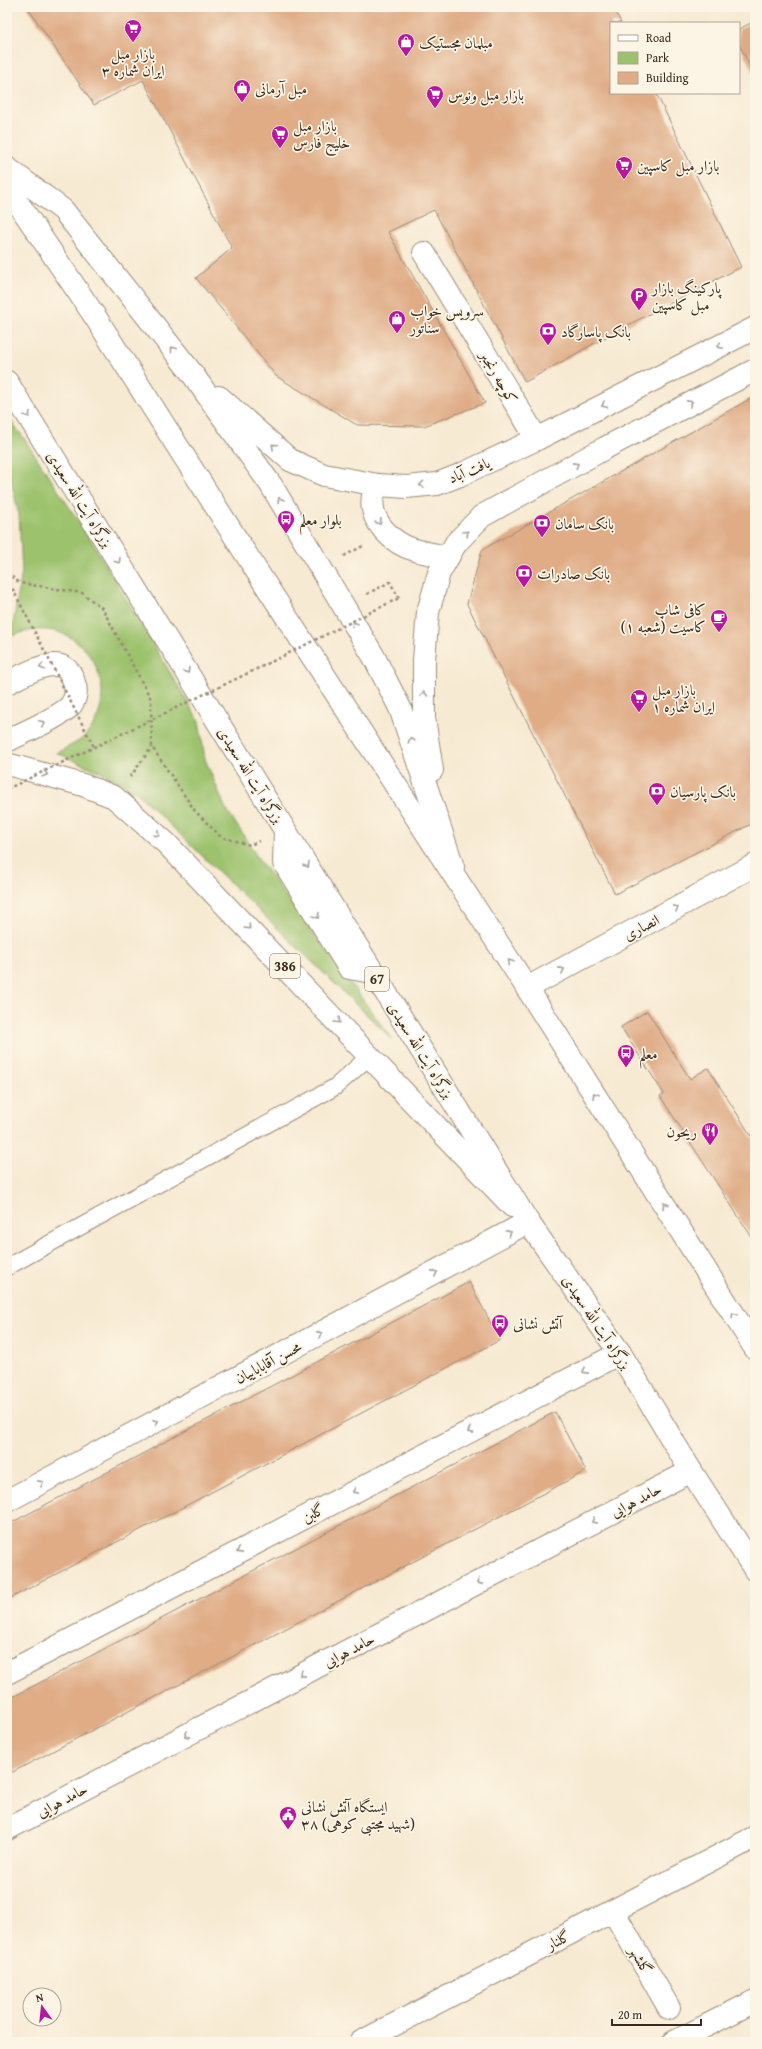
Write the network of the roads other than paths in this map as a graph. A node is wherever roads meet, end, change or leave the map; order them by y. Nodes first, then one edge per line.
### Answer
1 (7, 168) edge
2 (7, 186) edge
3 (424, 253) dead end
4 (755, 328) edge
5 (755, 370) edge
6 (191, 372) junction
7 (7, 382) edge
8 (537, 440) junction
9 (378, 485) junction
10 (448, 557) junction
11 (7, 683) edge
12 (7, 741) edge
13 (7, 764) edge
14 (755, 865) edge
15 (458, 884) junction
16 (527, 988) junction
17 (371, 1055) junction
18 (528, 1222) junction
19 (7, 1267) edge
20 (755, 1348) edge
21 (620, 1353) junction
22 (691, 1471) junction
23 (7, 1501) edge
24 (755, 1570) edge
25 (7, 1672) edge
26 (7, 1829) edge
27 (755, 1838) edge
28 (613, 1911) junction
29 (755, 2000) edge
30 (668, 2008) dead end
31 (361, 2042) edge
32 (674, 2042) edge

6 -> 1 main road
2 - 15 main road
3 - 8 main road, کوچه رنجبر
4 -> 8 main road, یافت آباد
10 -> 5 main road
9 -> 6 main road, یافت آباد
15 -> 6 main road
7 -> 18 main road, بزرگراه آیت الله سعیدی / 67
8 -> 9 main road, یافت آباد
9 -> 10 main road
15 -> 10 main road
12 -> 11 main road
13 -> 17 main road, 386
16 -> 14 main road, انصاری
16 -> 15 main road
20 -> 16 main road
17 - 18 main road, 386
17 - 19 lane
18 - 21 main road, بزرگراه آیت الله سعیدی / 67
23 -> 18 main road, محسن آقاباباییان
21 - 22 main road, بزرگراه آیت الله سعیدی / 67
21 -> 25 main road, گلبن
22 - 24 main road, بزرگراه آیت الله سعیدی / 67
22 -> 26 main road, حامد هوایی
27 - 28 main road, گلنار
28 - 30 main road, گلشهر
28 - 31 main road, گلنار
29 - 32 main road

